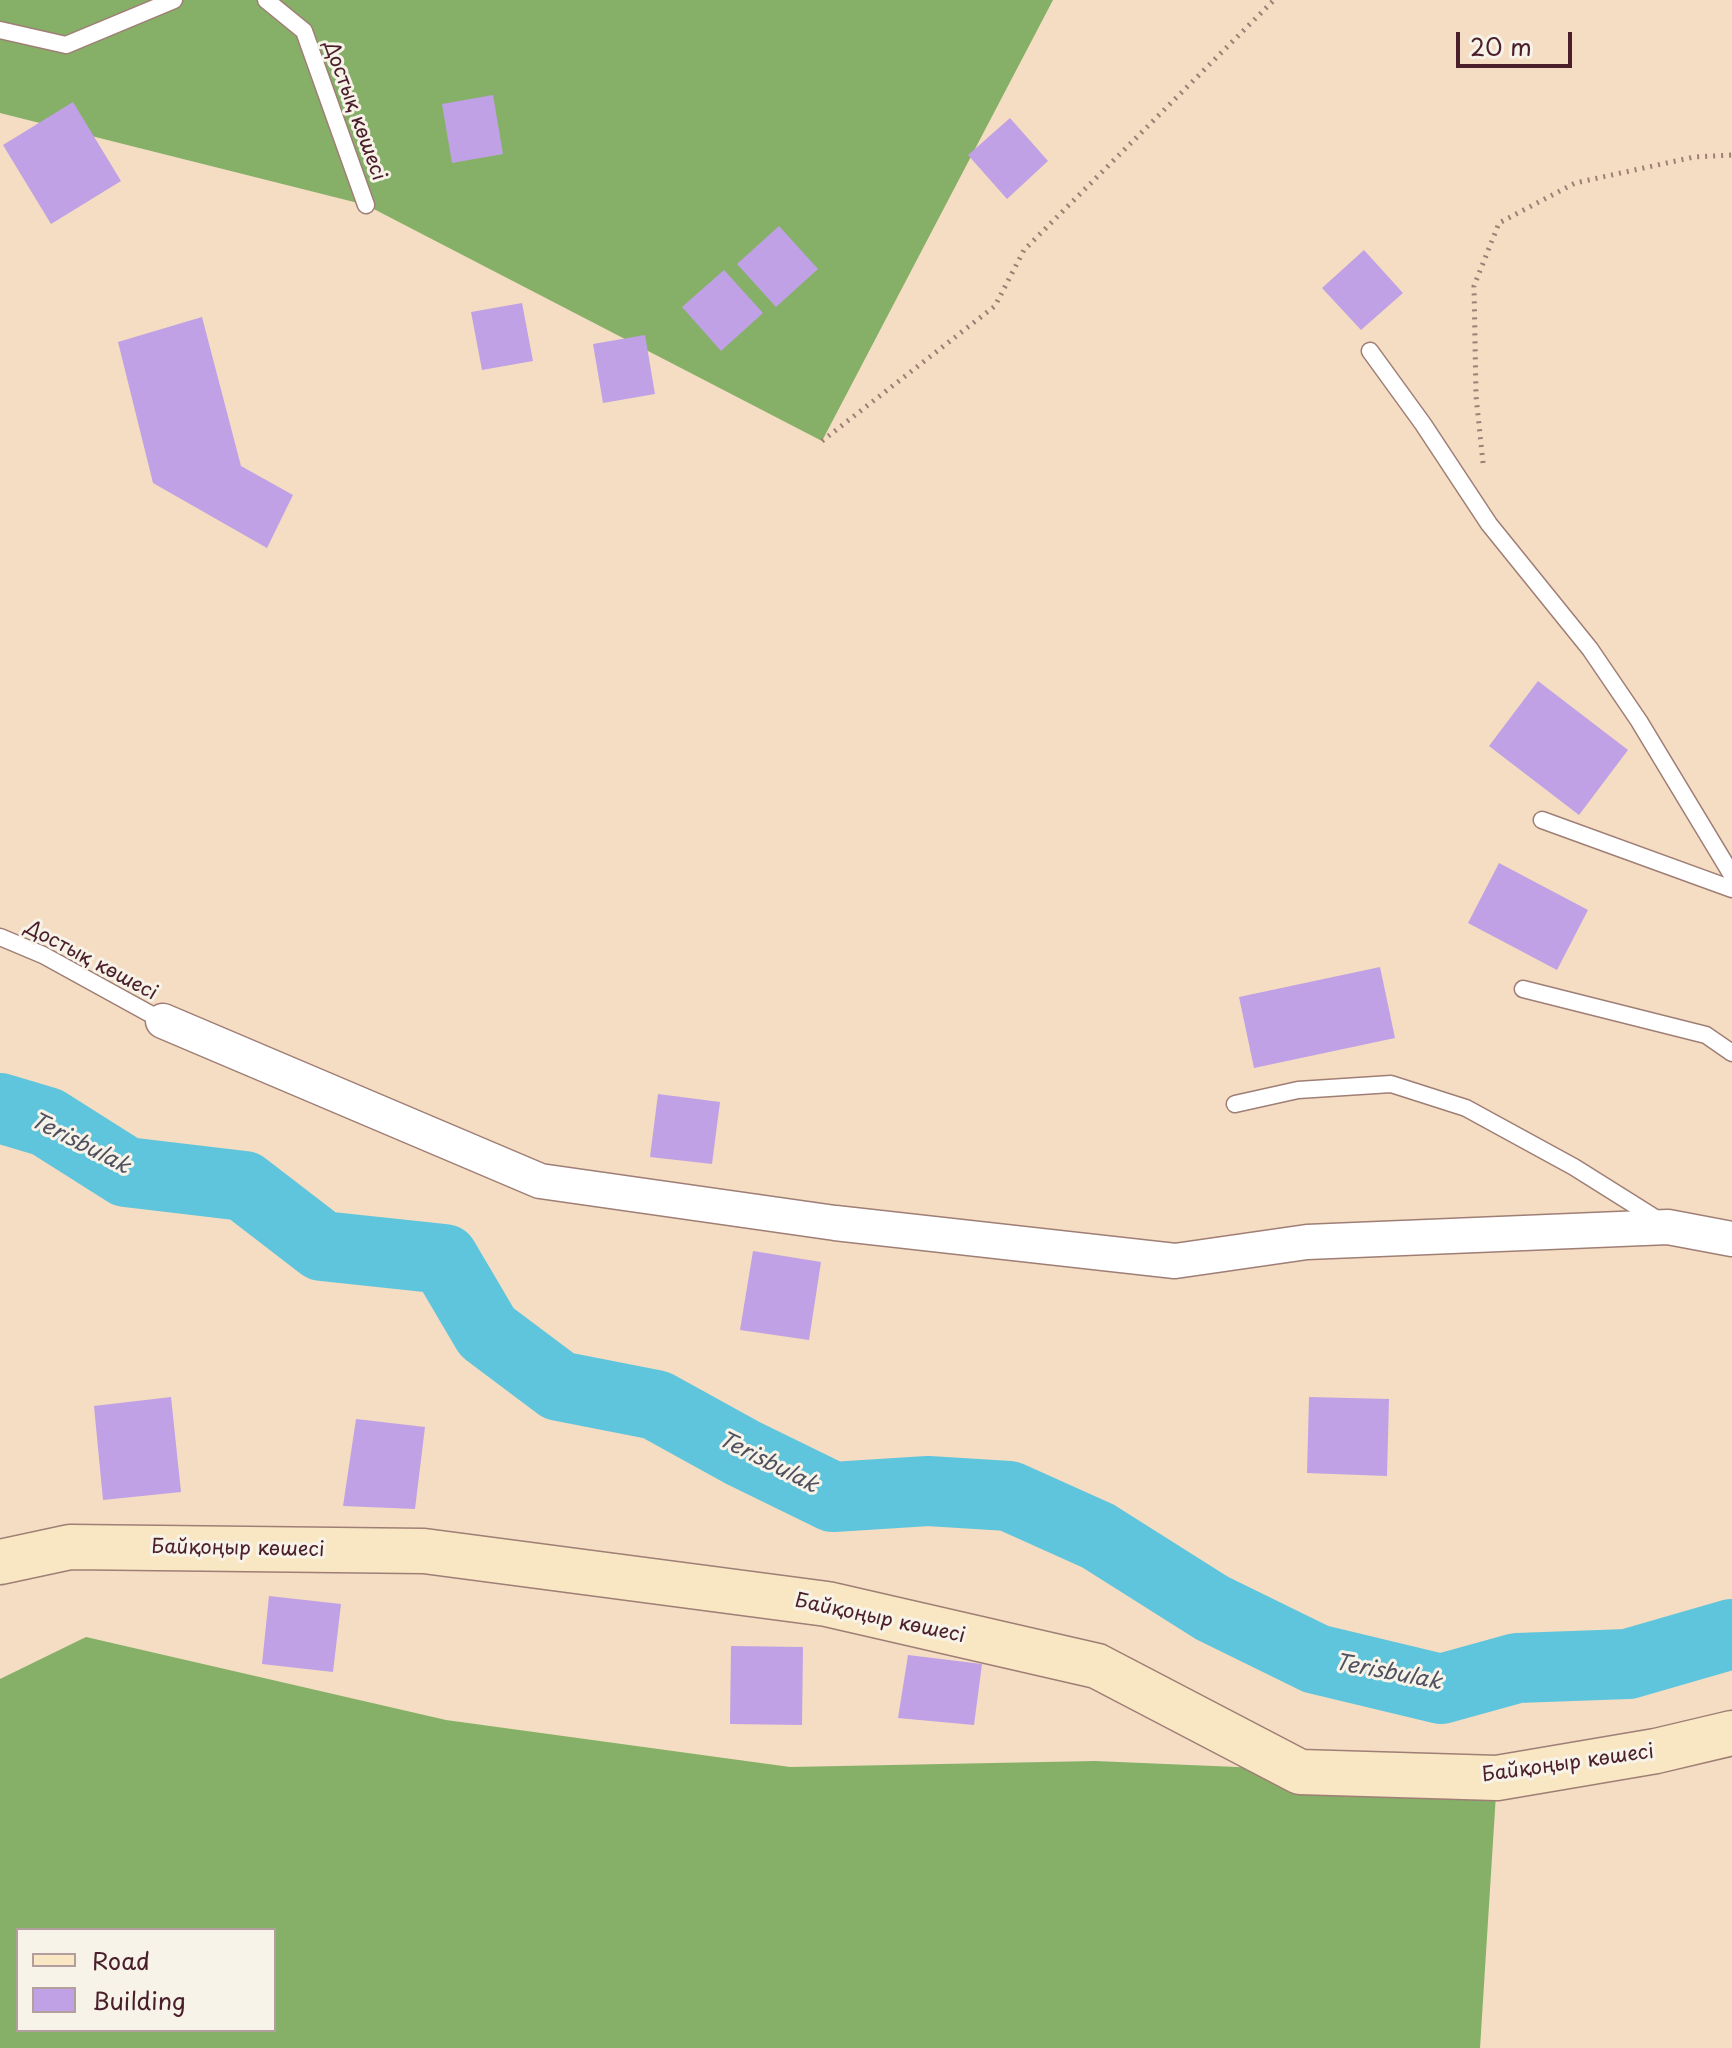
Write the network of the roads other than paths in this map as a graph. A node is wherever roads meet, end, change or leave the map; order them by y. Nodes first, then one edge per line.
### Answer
1 (174, 0) edge
2 (266, 0) edge
3 (0, 30) edge
4 (366, 205) dead end
5 (1370, 351) dead end
6 (1542, 820) dead end
7 (1732, 875) edge
8 (1732, 889) edge
9 (0, 937) edge
10 (1523, 989) dead end
11 (163, 1021) joint
12 (1732, 1053) edge
13 (1235, 1104) dead end
14 (1668, 1227) junction
15 (1732, 1239) edge
16 (0, 1562) edge
17 (1732, 1733) edge

1 - 3 lane
2 - 4 lane, Достық көшесі
5 - 7 lane
6 - 8 lane
9 - 11 lane, Достық көшесі
10 - 12 lane
11 - 14 street
13 - 14 lane
14 - 15 street
16 - 17 street, Байқоңыр көшесі

